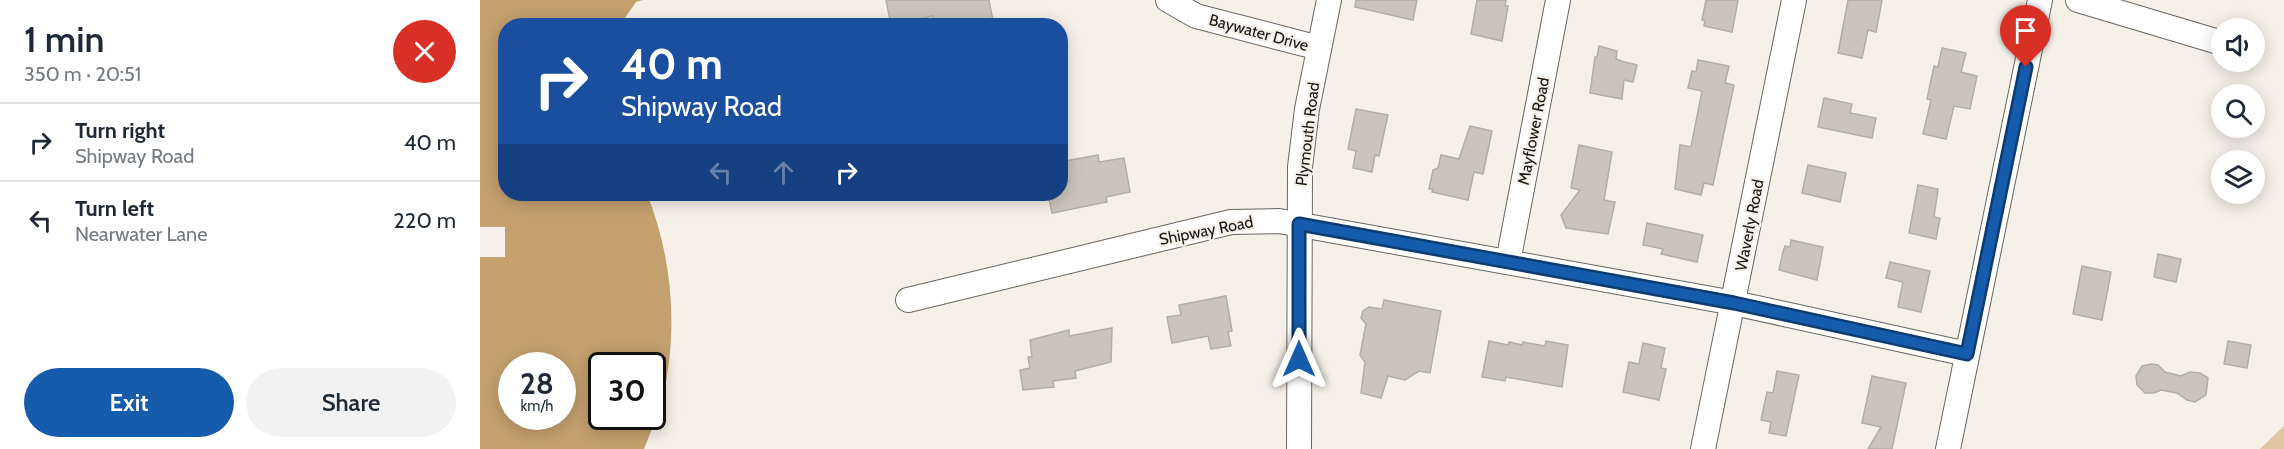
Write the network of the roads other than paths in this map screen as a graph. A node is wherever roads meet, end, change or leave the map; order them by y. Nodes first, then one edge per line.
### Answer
1 (1168, 0) edge
2 (1329, 0) edge
3 (1557, 0) edge
4 (1794, 0) edge
5 (2040, 0) edge
6 (2078, 0) edge
7 (2211, 40) edge
8 (1319, 48) junction
9 (1299, 224) junction
10 (1508, 262) junction
11 (908, 300) dead end
12 (1734, 303) junction
13 (1967, 354) junction
14 (1299, 449) edge
15 (1703, 449) edge
16 (1948, 449) edge

1 - 8 street, Baywater Drive
2 - 8 street, Plymouth Road
3 - 10 street, Mayflower Road
4 - 12 street, Waverly Road
5 - 13 street
6 - 7 street
8 - 9 street, Plymouth Road
9 - 10 street, Shipway Road
9 - 11 street, Shipway Road
9 - 14 street, Plymouth Road
10 - 12 street, Shipway Road
12 - 13 street, Shipway Road
12 - 15 street, Waverly Road
13 - 16 street

